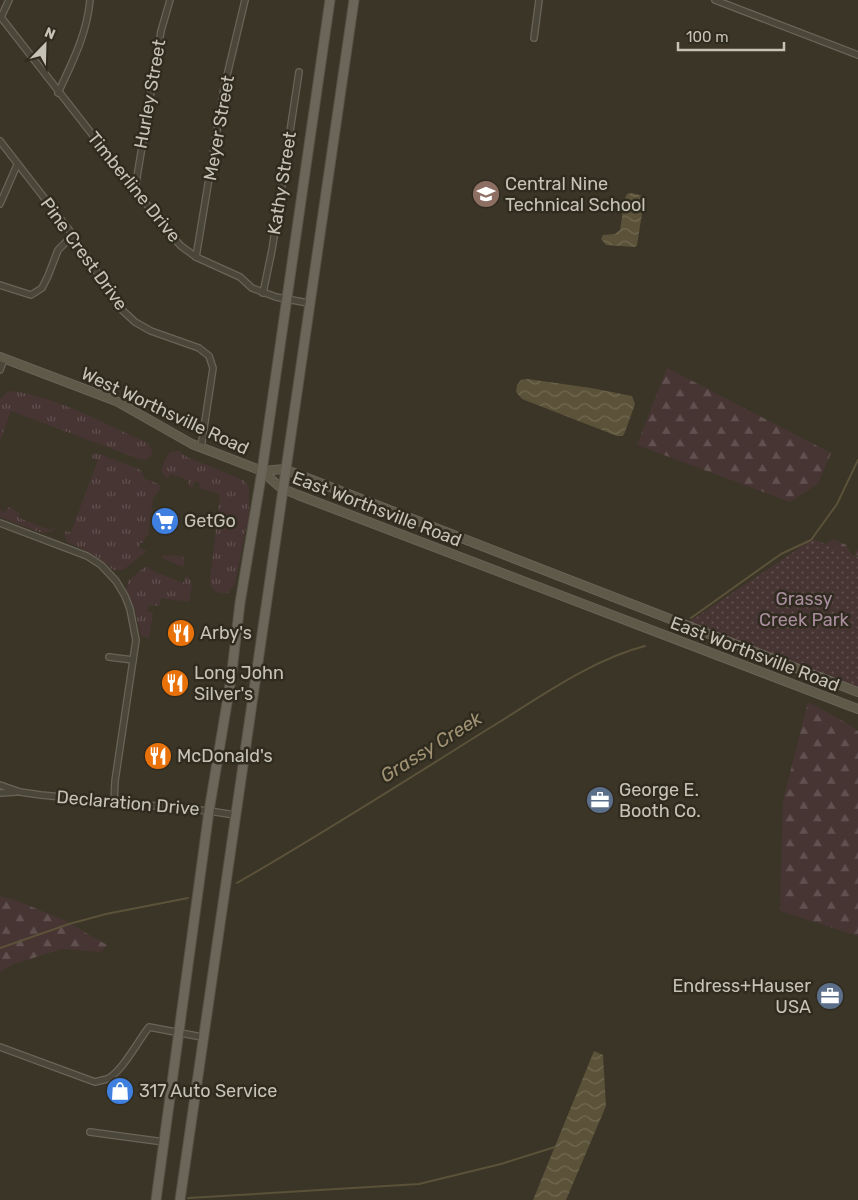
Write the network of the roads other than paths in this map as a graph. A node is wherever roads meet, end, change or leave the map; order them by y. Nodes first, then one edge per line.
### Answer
1 (8, 0) edge
2 (90, 0) edge
3 (170, 0) edge
4 (245, 0) edge
5 (330, 0) edge
6 (354, 0) edge
7 (539, 0) edge
8 (715, 0) edge
9 (0, 17) edge
10 (534, 38) dead end
11 (858, 55) edge
12 (299, 72) dead end
13 (58, 93) junction
14 (0, 141) edge
15 (17, 165) junction
16 (135, 189) junction
17 (0, 204) edge
18 (73, 235) junction
19 (196, 257) junction
20 (0, 285) edge
21 (263, 293) junction
22 (287, 298) junction
23 (308, 303) junction
24 (2, 358) edge
25 (0, 370) edge
26 (200, 448) junction
27 (284, 469) junction
28 (262, 471) junction
29 (281, 488) junction
30 (0, 523) edge
31 (109, 657) dead end
32 (133, 660) junction
33 (858, 692) edge
34 (858, 709) edge
35 (0, 785) edge
36 (20, 792) junction
37 (0, 793) edge
38 (114, 803) junction
39 (209, 811) junction
40 (235, 815) junction
41 (179, 1031) junction
42 (202, 1037) junction
43 (0, 1047) edge
44 (90, 1132) dead end
45 (164, 1142) junction
46 (181, 1196) edge
47 (156, 1198) edge

1 - 9 street
2 - 13 street
3 - 16 street, Hurley Street
4 - 19 street, Meyer Street
5 - 22 main road
6 - 23 main road
7 - 10 street
8 - 11 street
9 - 13 street, Timberline Drive
12 - 21 street, Kathy Street
13 - 16 street, Timberline Drive
14 - 15 street, Pine Crest Drive
15 - 17 street
15 - 18 street, Pine Crest Drive
16 - 19 street, Timberline Drive
18 - 20 street
18 - 26 street, Pine Crest Drive
19 - 21 street, Timberline Drive
21 - 22 street, Timberline Drive
22 - 23 street, Timberline Drive
22 - 28 main road
23 - 27 main road
24 - 25 street
24 - 26 main road, West Worthsville Road
26 - 28 main road, West Worthsville Road
27 - 28 main road, East Worthsville Road
27 - 29 main road
27 - 33 main road, East Worthsville Road
28 - 29 main road, East Worthsville Road
28 - 39 main road
29 - 34 main road, East Worthsville Road
29 - 40 main road
30 - 32 street
31 - 32 street
32 - 38 street
35 - 36 street, Declaration Drive
36 - 37 street, Declaration Drive
36 - 38 street, Declaration Drive
38 - 39 street, Declaration Drive
39 - 40 street, Declaration Drive
39 - 41 main road
40 - 42 main road
41 - 42 street
41 - 43 street
41 - 45 main road
42 - 46 main road
44 - 45 street
45 - 47 main road

